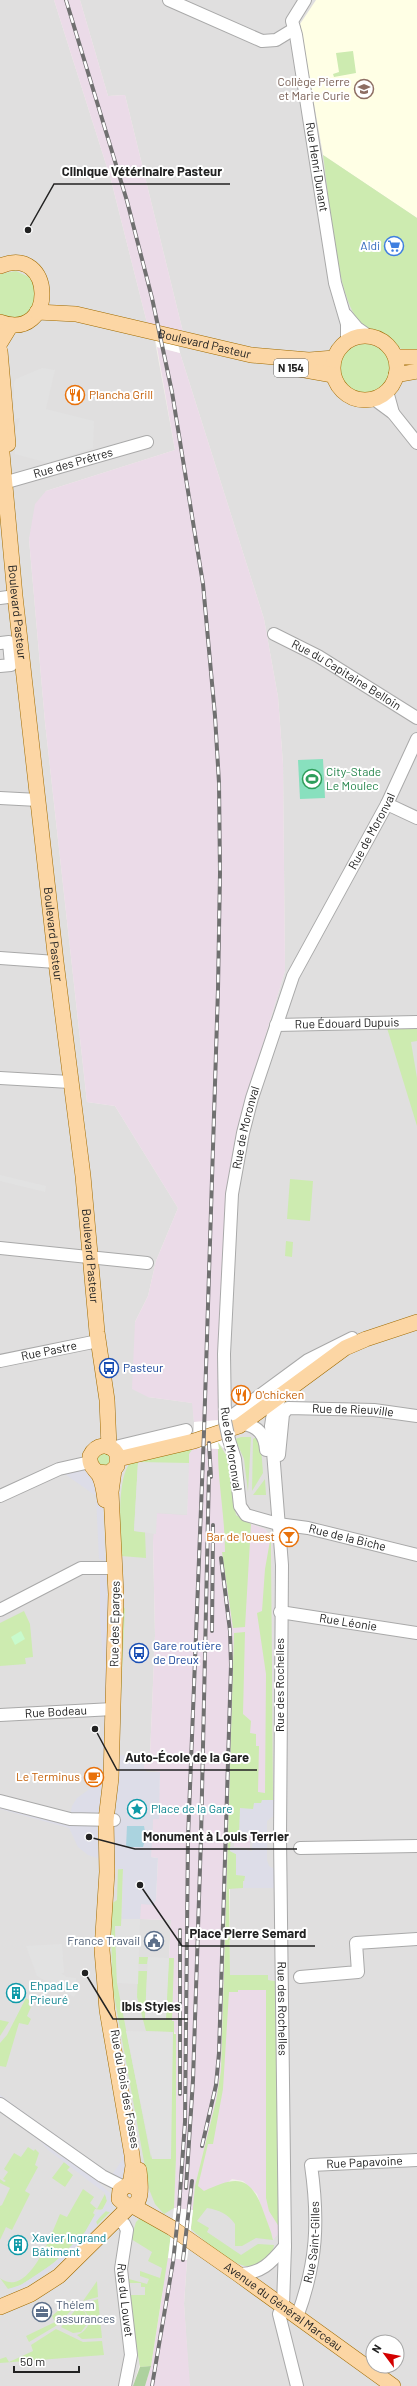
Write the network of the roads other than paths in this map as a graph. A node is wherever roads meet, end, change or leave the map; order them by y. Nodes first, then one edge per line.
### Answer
1 (169, 0) edge
2 (299, 3) edge
3 (294, 29) junction
4 (4, 262) edge
5 (44, 295) junction
6 (37, 312) junction
7 (344, 313) junction
8 (76, 314) junction
9 (5, 323) edge
10 (366, 335) junction
11 (347, 341) junction
12 (0, 343) edge
13 (0, 351) edge
14 (251, 354) junction
15 (396, 357) junction
16 (417, 357) edge
17 (334, 358) junction
18 (417, 371) edge
19 (333, 375) junction
20 (396, 375) junction
21 (387, 391) junction
22 (374, 399) junction
23 (393, 413) junction
24 (0, 431) edge
25 (147, 442) dead end
26 (417, 442) edge
27 (3, 483) edge
28 (15, 596) junction
29 (0, 598) edge
30 (274, 634) dead end
31 (0, 643) edge
32 (0, 666) edge
33 (417, 718) edge
34 (417, 739) edge
35 (0, 798) edge
36 (38, 800) junction
37 (387, 804) junction
38 (417, 818) edge
39 (0, 958) edge
40 (56, 962) junction
41 (417, 1022) edge
42 (276, 1025) junction
43 (0, 1078) edge
44 (70, 1082) junction
45 (0, 1248) edge
46 (91, 1258) junction
47 (147, 1263) dead end
48 (417, 1322) edge
49 (390, 1331) junction
50 (98, 1341) junction
51 (0, 1361) edge
52 (285, 1402) junction
53 (417, 1416) edge
54 (225, 1421) junction
55 (243, 1424) junction
56 (186, 1430) dead end
57 (110, 1454) junction
58 (93, 1467) junction
59 (0, 1496) edge
60 (276, 1523) junction
61 (417, 1555) edge
62 (111, 1568) junction
63 (0, 1610) edge
64 (280, 1612) junction
65 (417, 1633) edge
66 (112, 1709) junction
67 (0, 1715) edge
68 (0, 1801) edge
69 (110, 1820) junction
70 (417, 1846) edge
71 (300, 1848) dead end
72 (417, 1940) edge
73 (300, 1977) dead end
74 (0, 2104) edge
75 (417, 2160) edge
76 (311, 2165) joint
77 (129, 2196) junction
78 (116, 2219) junction
79 (285, 2246) junction
80 (238, 2274) junction
81 (0, 2299) edge
82 (283, 2306) junction
83 (0, 2307) edge
84 (297, 2317) junction
85 (125, 2386) edge
86 (297, 2386) edge
87 (393, 2386) edge

1 - 3 street
2 - 3 street, Rue Henri Dunant
3 - 7 street, Rue Henri Dunant
4 - 5 main road
5 - 6 main road
5 - 8 main road, N 154
6 - 8 main road, N 154
6 - 9 main road
7 - 10 street
7 - 11 street, Rue Henri Dunant
8 - 14 main road, Boulevard Pasteur / N 154
9 - 12 main road
10 - 11 main road
10 - 15 main road
11 - 17 main road
13 - 27 main road
14 - 17 main road, Boulevard Pasteur / N 154
14 - 19 main road, N 154
15 - 16 main road
15 - 20 main road
17 - 19 main road
18 - 20 main road
19 - 22 main road
20 - 21 main road
21 - 22 main road
21 - 23 street
22 - 23 street
23 - 26 street
24 - 27 main road
25 - 27 street, Rue des Prêtres
27 - 28 main road, Boulevard Pasteur
28 - 29 street
28 - 36 main road, Boulevard Pasteur
30 - 33 street, Rue du Capitaine Belloin
31 - 32 street
34 - 37 street, Rue de Moronval
35 - 36 street
36 - 40 main road, Boulevard Pasteur
37 - 38 street
37 - 42 street, Rue de Moronval
39 - 40 street
40 - 44 main road, Boulevard Pasteur
41 - 42 street, Rue Édouard Dupuis
42 - 54 street, Rue de Moronval
43 - 44 street
44 - 46 main road, Boulevard Pasteur
45 - 46 street
46 - 47 street
46 - 50 main road, Boulevard Pasteur
48 - 49 main road
49 - 52 main road
49 - 54 street
50 - 51 street, Rue Pastre
50 - 57 main road, Boulevard Pasteur
52 - 53 street, Rue de Rieuville
52 - 55 main road
52 - 60 street, Rue des Rochelles
54 - 60 street, Rue de Moronval, bridge
55 - 57 main road
55 - 60 street, Rue des Rochelles
56 - 57 street
57 - 58 main road
57 - 58 main road
57 - 62 main road, Rue des Eparges
58 - 59 street
58 - 62 main road
60 - 61 street, Rue de la Biche
60 - 64 street, Rue des Rochelles
62 - 63 street
62 - 66 main road, Rue des Eparges
64 - 65 street, Rue Léonie
64 - 79 street, Rue des Rochelles
66 - 67 street, Rue Bodeau
66 - 69 main road, Rue des Eparges
68 - 69 street
69 - 77 main road, Rue du Bois des Fosses
70 - 71 street
72 - 73 street
74 - 77 street
75 - 76 street, Rue Papavoine
76 - 84 street, Rue Saint-Gilles
77 - 78 main road
77 - 80 main road, Avenue du Général Marceau
77 - 81 main road
78 - 83 main road
78 - 85 street, Rue du Louvet
79 - 80 street
79 - 82 street, Rue des Rochelles
80 - 82 main road, Avenue du Général Marceau
82 - 84 main road, Avenue du Général Marceau
82 - 86 street, Rue des Rochelles
84 - 87 main road, Avenue du Général Marceau

